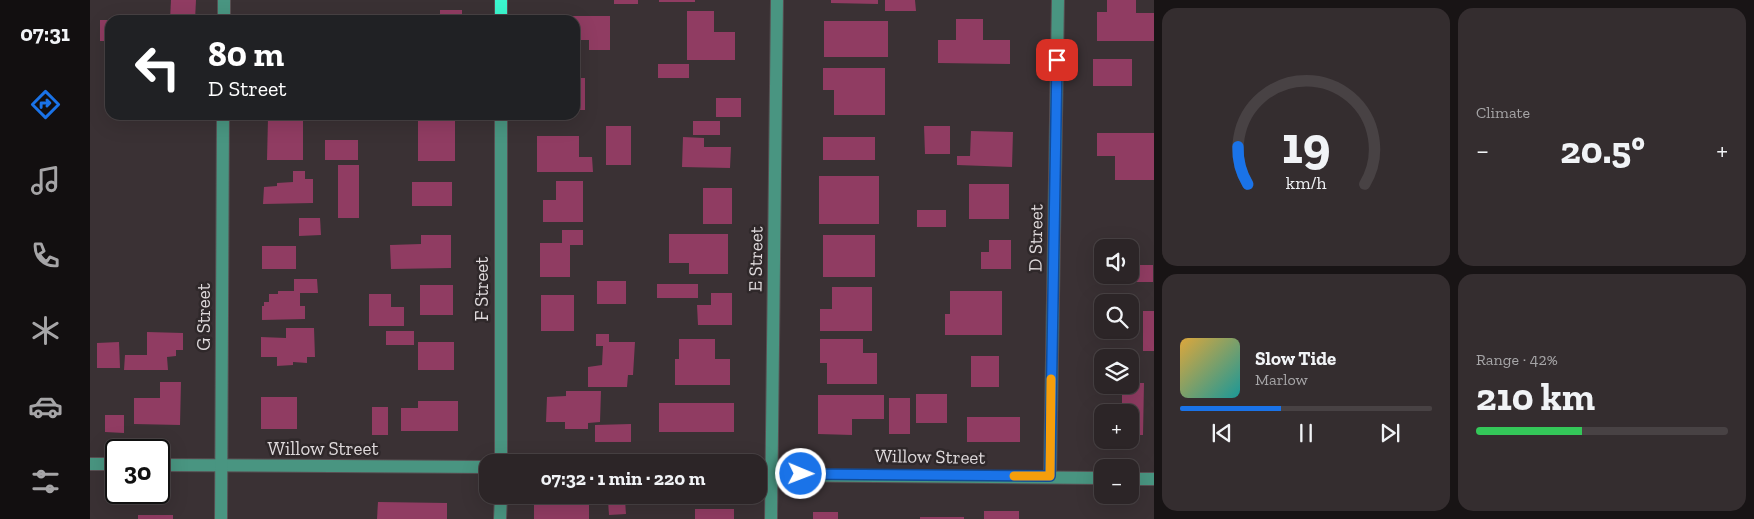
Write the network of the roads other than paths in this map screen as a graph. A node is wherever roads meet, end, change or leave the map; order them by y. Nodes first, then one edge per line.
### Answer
1 (224, 0) edge
2 (501, 0) edge
3 (777, 0) edge
4 (1058, 0) edge
5 (224, 15) edge
6 (501, 15) edge
7 (223, 120) edge
8 (500, 120) edge
9 (501, 454) edge
10 (90, 464) edge
11 (105, 464) edge
12 (170, 465) edge
13 (221, 466) junction
14 (479, 468) edge
15 (767, 474) edge
16 (771, 474) junction
17 (1050, 476) junction
18 (1094, 478) edge
19 (1139, 479) edge
20 (1154, 479) edge
21 (501, 504) edge
22 (221, 519) edge
23 (500, 519) edge
24 (771, 519) edge

1 - 5 street
2 - 6 main road
3 - 16 street, E Street
4 - 17 street, D Street
7 - 13 street, G Street
8 - 9 street, F Street
10 - 11 street
12 - 13 street, Willow Street
13 - 14 street, Willow Street
13 - 22 street, G Street
15 - 16 street, Willow Street
16 - 17 street, Willow Street
16 - 24 street, E Street
17 - 18 street, Willow Street
19 - 20 street
21 - 23 street

